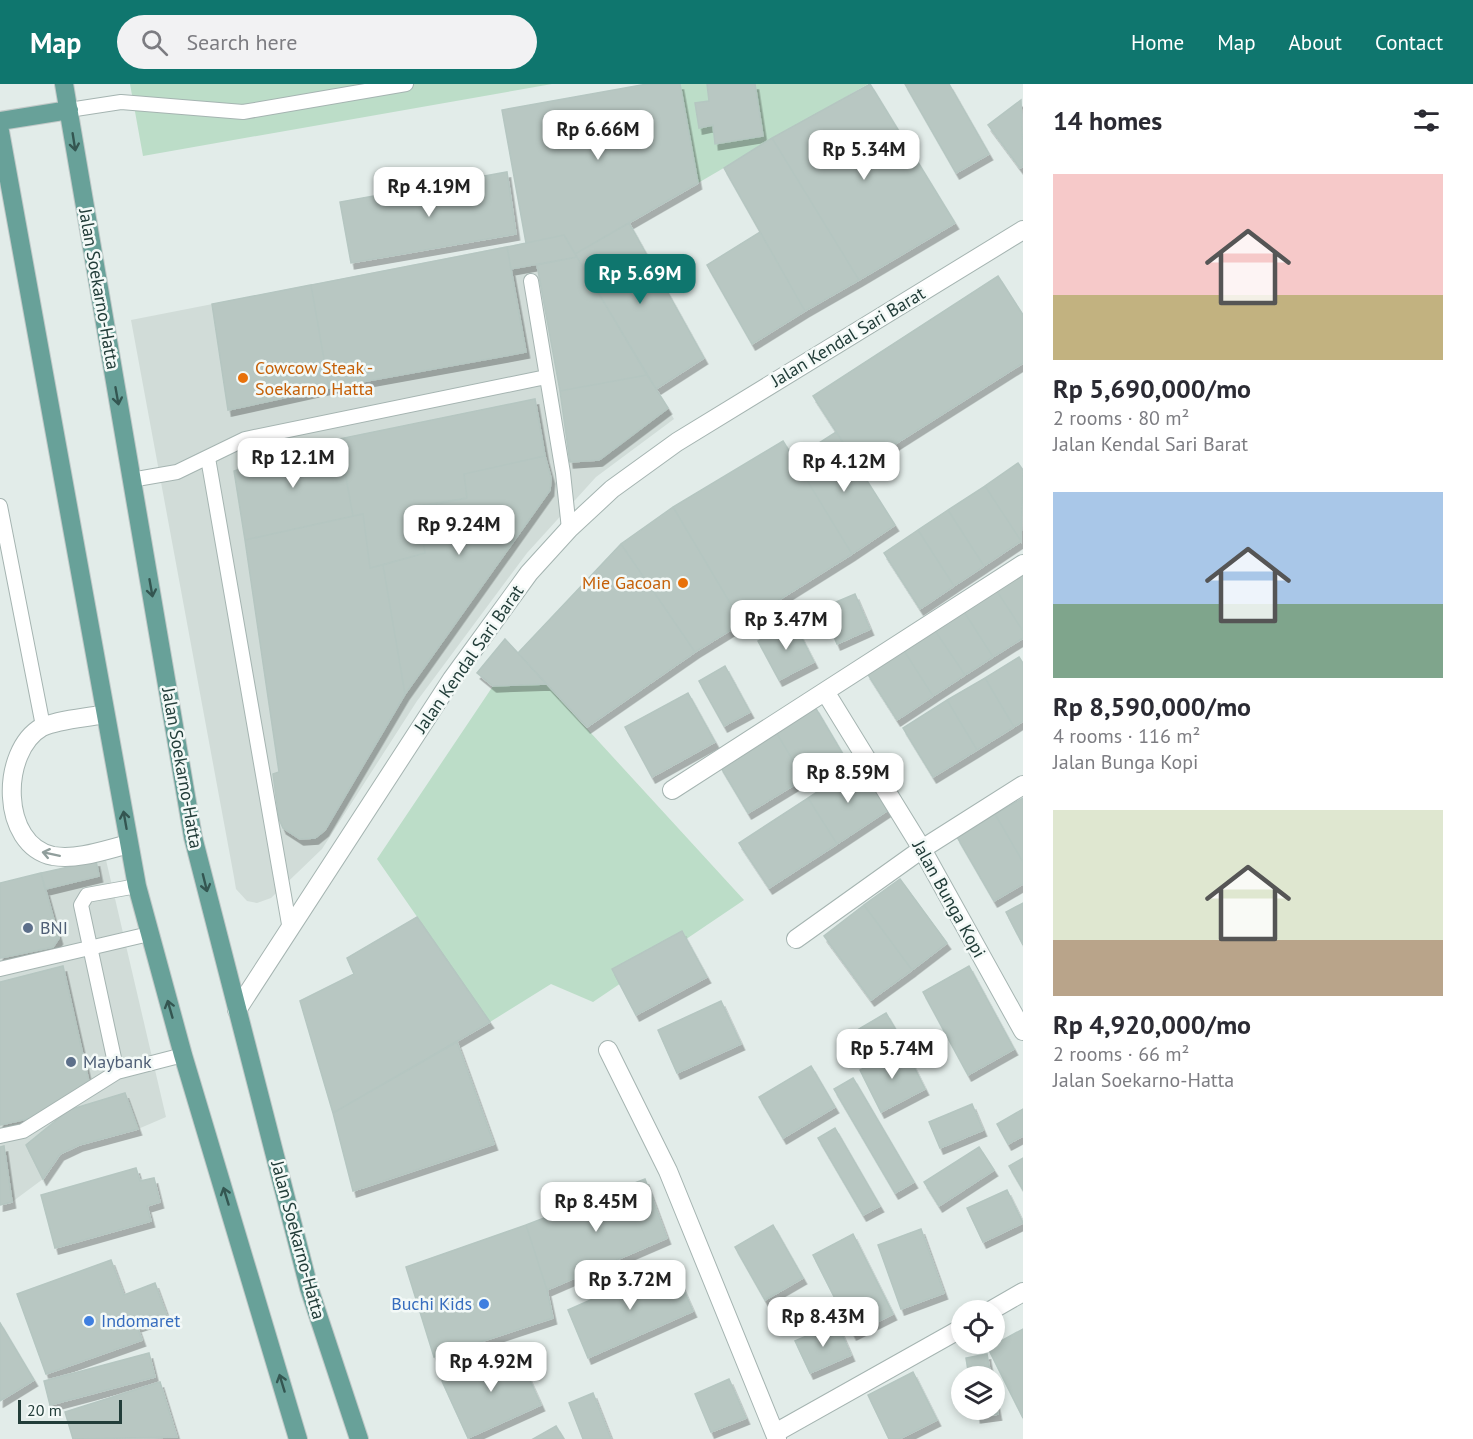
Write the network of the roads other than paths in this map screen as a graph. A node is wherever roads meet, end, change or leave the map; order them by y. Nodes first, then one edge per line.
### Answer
1 (64, 84) edge
2 (406, 84) edge
3 (69, 110) junction
4 (0, 121) edge
5 (0, 131) edge
6 (1023, 230) edge
7 (531, 281) dead end
8 (546, 377) junction
9 (208, 458) junction
10 (131, 480) junction
11 (0, 506) edge
12 (569, 529) junction
13 (1023, 564) edge
14 (826, 693) junction
15 (105, 714) junction
16 (43, 726) junction
17 (3, 772) edge
18 (1023, 784) edge
19 (672, 790) dead end
20 (4, 822) edge
21 (129, 844) junction
22 (922, 849) junction
23 (137, 886) junction
24 (290, 930) junction
25 (149, 934) junction
26 (796, 939) dead end
27 (92, 949) junction
28 (0, 969) edge
29 (237, 1010) junction
30 (1021, 1022) edge
31 (608, 1050) dead end
32 (183, 1055) junction
33 (117, 1072) junction
34 (0, 1136) edge
35 (1023, 1292) edge
36 (1005, 1302) edge
37 (951, 1334) edge
38 (776, 1436) edge
39 (298, 1439) edge
40 (359, 1439) edge

1 - 3 main road, Jalan Soekarno-Hatta
2 - 3 lane
3 - 4 main road
3 -> 10 main road, Jalan Soekarno-Hatta
5 - 15 main road
6 - 12 street, Jalan Kendal Sari Barat
7 - 8 lane
8 - 9 lane
8 - 12 lane
9 - 10 lane
9 - 24 lane
10 -> 29 main road, Jalan Soekarno-Hatta
11 - 16 lane
12 - 24 street, Jalan Kendal Sari Barat
13 - 14 street
14 - 19 street
14 - 22 street, Jalan Bunga Kopi
15 - 16 street
21 -> 15 main road
16 - 17 street
17 - 20 street
18 - 22 street
21 -> 20 street
21 - 23 main road
22 - 26 street
22 - 30 street, Jalan Bunga Kopi
23 - 25 main road
23 - 27 lane
24 - 29 street, Jalan Kendal Sari Barat
25 - 27 lane
32 -> 25 main road
27 - 28 lane
27 - 33 lane
29 - 40 main road, Jalan Soekarno-Hatta
31 - 38 street
32 - 33 lane
39 -> 32 main road
33 - 34 lane
35 - 36 street
37 - 38 street

